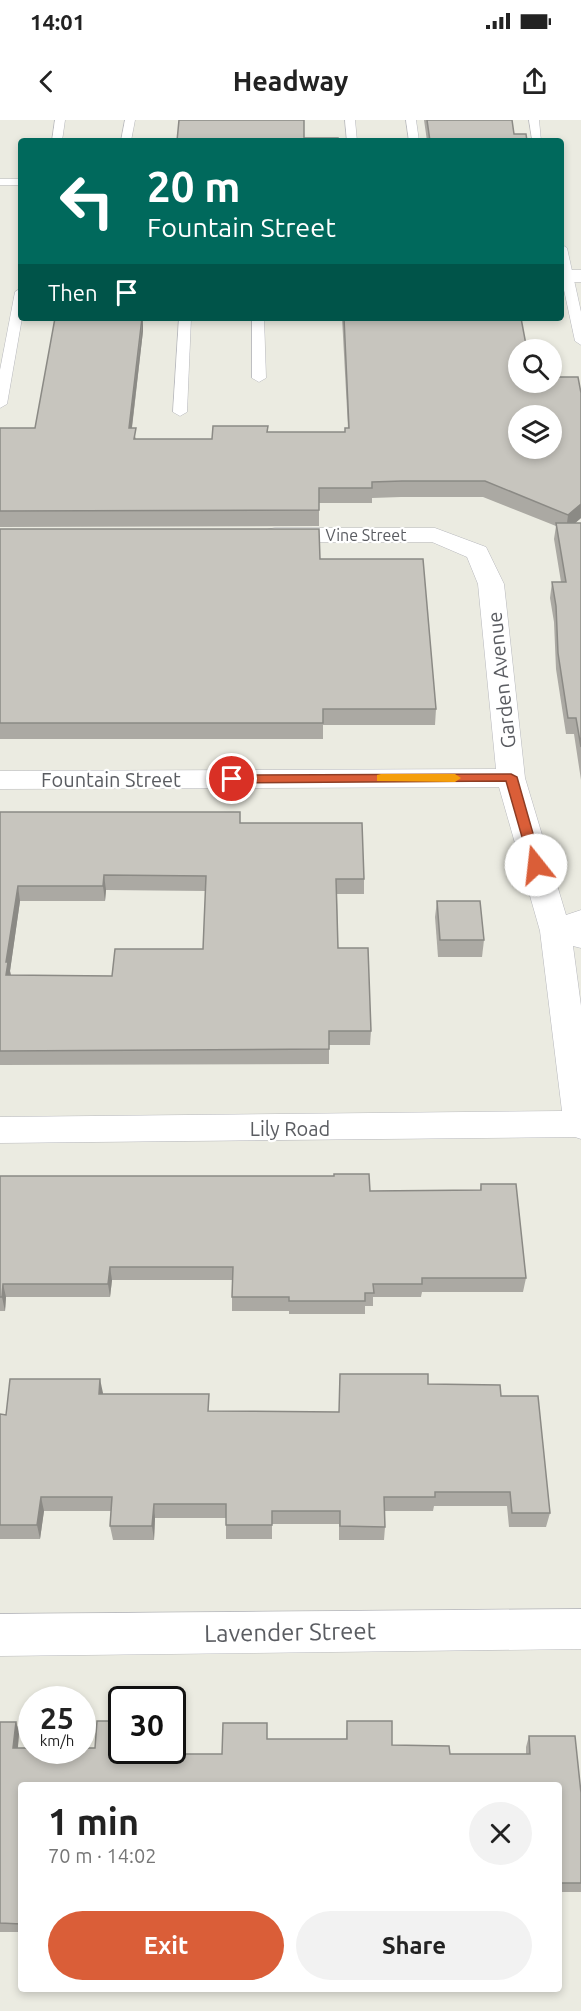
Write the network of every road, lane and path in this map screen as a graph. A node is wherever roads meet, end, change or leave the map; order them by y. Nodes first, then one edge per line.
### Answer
1 (60, 120) edge
2 (130, 120) edge
3 (350, 120) edge
4 (411, 120) edge
5 (534, 120) edge
6 (57, 138) edge
7 (127, 138) edge
8 (352, 138) edge
9 (414, 138) edge
10 (537, 138) edge
11 (0, 182) edge
12 (18, 182) edge
13 (564, 257) edge
14 (570, 276) edge
15 (18, 308) edge
16 (185, 321) edge
17 (258, 321) edge
18 (581, 340) edge
19 (259, 378) dead end
20 (0, 404) edge
21 (180, 412) dead end
22 (247, 535) edge
23 (477, 552) joint
24 (511, 777) junction
25 (0, 780) edge
26 (572, 929) edge
27 (581, 1125) edge
28 (0, 1130) edge
29 (581, 1629) edge
30 (0, 1635) edge

1 - 6 lane
2 - 7 lane
3 - 8 lane
4 - 9 lane
5 - 10 lane
11 - 12 lane
13 - 14 lane
14 - 18 lane
15 - 20 lane
16 - 21 lane
17 - 19 lane
22 - 23 street, Vine Street
23 - 24 street, Garden Avenue
24 - 25 street, Fountain Street
24 - 26 street, Garden Avenue
26 - 27 street, Garden Avenue
27 - 28 street, Lily Road
29 - 30 street, Lavender Street

